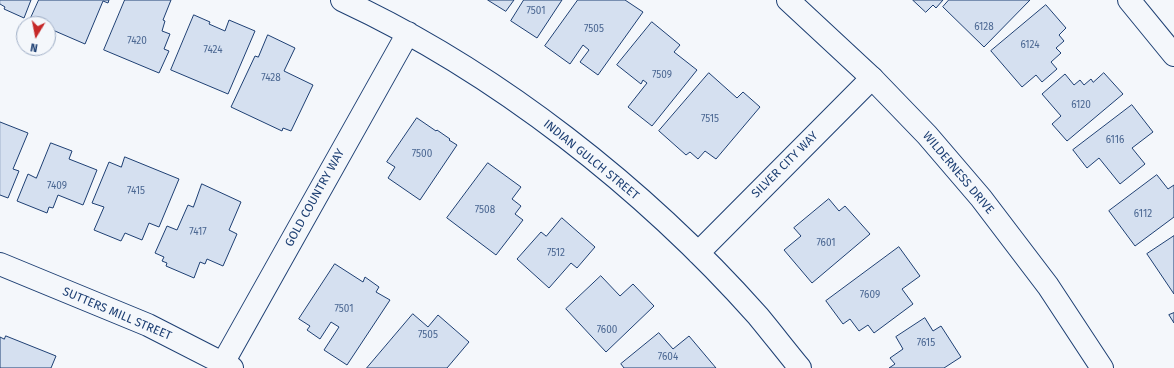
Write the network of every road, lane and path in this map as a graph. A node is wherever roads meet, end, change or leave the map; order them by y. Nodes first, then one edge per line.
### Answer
1 (342, 0) edge
2 (788, 0) edge
3 (1129, 0) edge
4 (408, 33) junction
5 (1174, 55) edge
6 (872, 78) junction
7 (698, 253) junction
8 (0, 264) edge
9 (227, 365) edge
10 (800, 368) edge
11 (1102, 368) edge

1 - 4 street, INDIAN GULCH STREET
2 - 6 street, WILDERNESS DRIVE
3 - 5 street
4 - 7 street, INDIAN GULCH STREET
4 - 9 street, GOLD COUNTRY WAY
6 - 7 street, SILVER CITY WAY
6 - 11 street, WILDERNESS DRIVE
7 - 10 street, INDIAN GULCH STREET
8 - 9 street, SUTTERS MILL STREET

